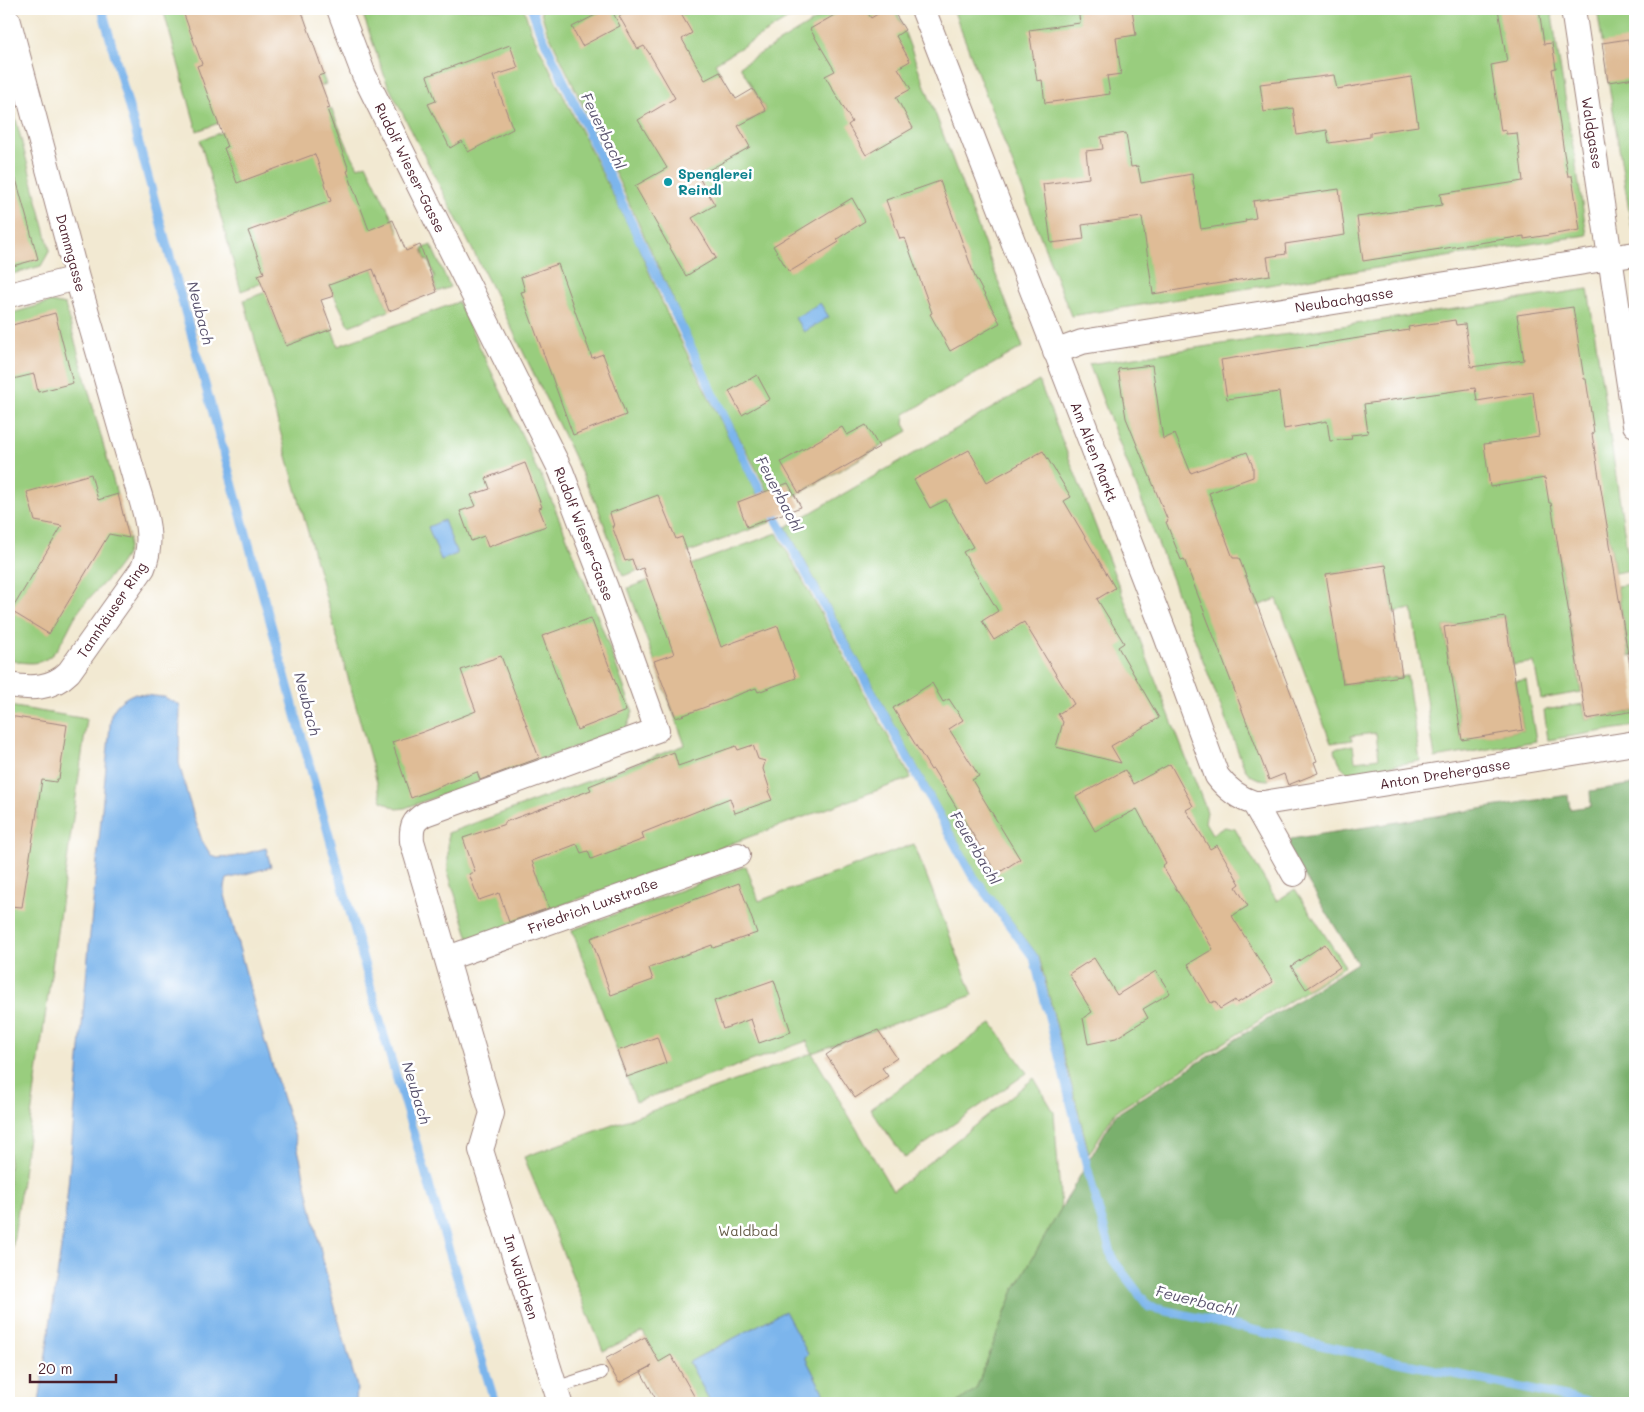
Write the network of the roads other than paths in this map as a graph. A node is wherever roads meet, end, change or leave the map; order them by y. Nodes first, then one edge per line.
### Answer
1 (339, 9) edge
2 (922, 9) edge
3 (1573, 9) edge
4 (9, 22) edge
5 (1635, 254) edge
6 (1610, 258) junction
7 (77, 278) junction
8 (9, 296) edge
9 (1055, 352) junction
10 (1635, 425) edge
11 (136, 482) joint
12 (9, 685) edge
13 (1635, 743) edge
14 (1254, 803) junction
15 (738, 855) dead end
16 (1294, 874) dead end
17 (448, 958) junction
18 (601, 1373) dead end
19 (558, 1396) edge

1 - 17 street, Rudolf Wieser-Gasse
2 - 9 street, Am Alten Markt
3 - 6 street, Waldgasse
4 - 7 street, Dammgasse
5 - 6 street, Neubachgasse
6 - 9 street, Neubachgasse
6 - 10 street, Waldgasse
7 - 8 street
7 - 11 street, Dammgasse
9 - 14 street, Am Alten Markt
11 - 12 street, Tannhäuser Ring
13 - 14 street, Anton Drehergasse
14 - 16 street
15 - 17 street, Friedrich Luxstraße
17 - 19 street, Im Wäldchen
18 - 19 lane

